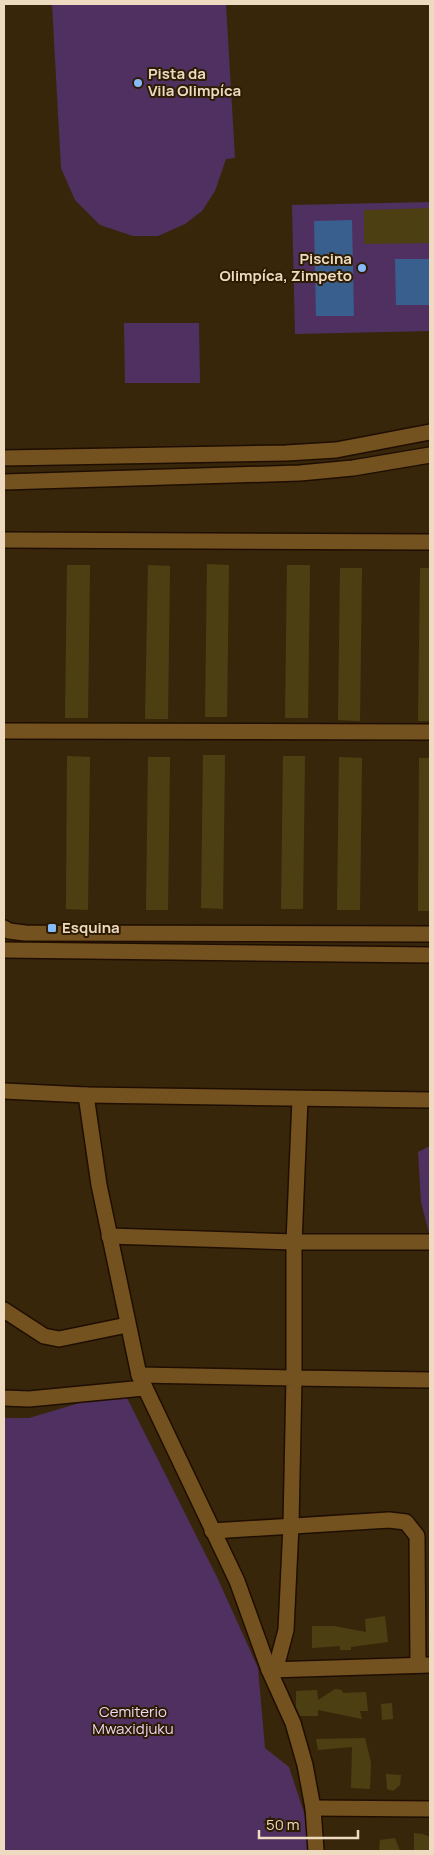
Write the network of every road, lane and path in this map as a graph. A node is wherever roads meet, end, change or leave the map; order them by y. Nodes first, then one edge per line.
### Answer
1 (430, 432) edge
2 (430, 455) edge
3 (4, 458) edge
4 (4, 482) edge
5 (4, 540) edge
6 (430, 542) edge
7 (4, 731) edge
8 (430, 732) edge
9 (4, 928) edge
10 (430, 934) edge
11 (4, 950) edge
12 (430, 955) edge
13 (4, 1091) edge
14 (86, 1095) junction
15 (300, 1099) junction
16 (430, 1100) edge
17 (109, 1236) junction
18 (294, 1242) junction
19 (430, 1242) edge
20 (4, 1310) edge
21 (127, 1325) junction
22 (294, 1378) junction
23 (430, 1380) edge
24 (141, 1381) junction
25 (4, 1398) edge
26 (291, 1525) junction
27 (212, 1531) junction
28 (424, 1665) edge
29 (272, 1670) junction
30 (313, 1808) junction
31 (430, 1809) edge
32 (316, 1851) edge

1 - 3 street
2 - 4 street
5 - 6 street
7 - 8 street
9 - 10 street
11 - 12 street
13 - 14 street
14 - 15 street
14 - 17 street
15 - 16 street
15 - 18 street
17 - 18 street
17 - 21 street
18 - 19 street
18 - 22 street
20 - 21 street
21 - 24 street
22 - 23 street
22 - 24 street
22 - 26 street
24 - 25 street
24 - 27 street
26 - 27 street
26 - 28 street
26 - 29 street
27 - 29 street
28 - 29 street
29 - 30 street
30 - 31 street
30 - 32 street

